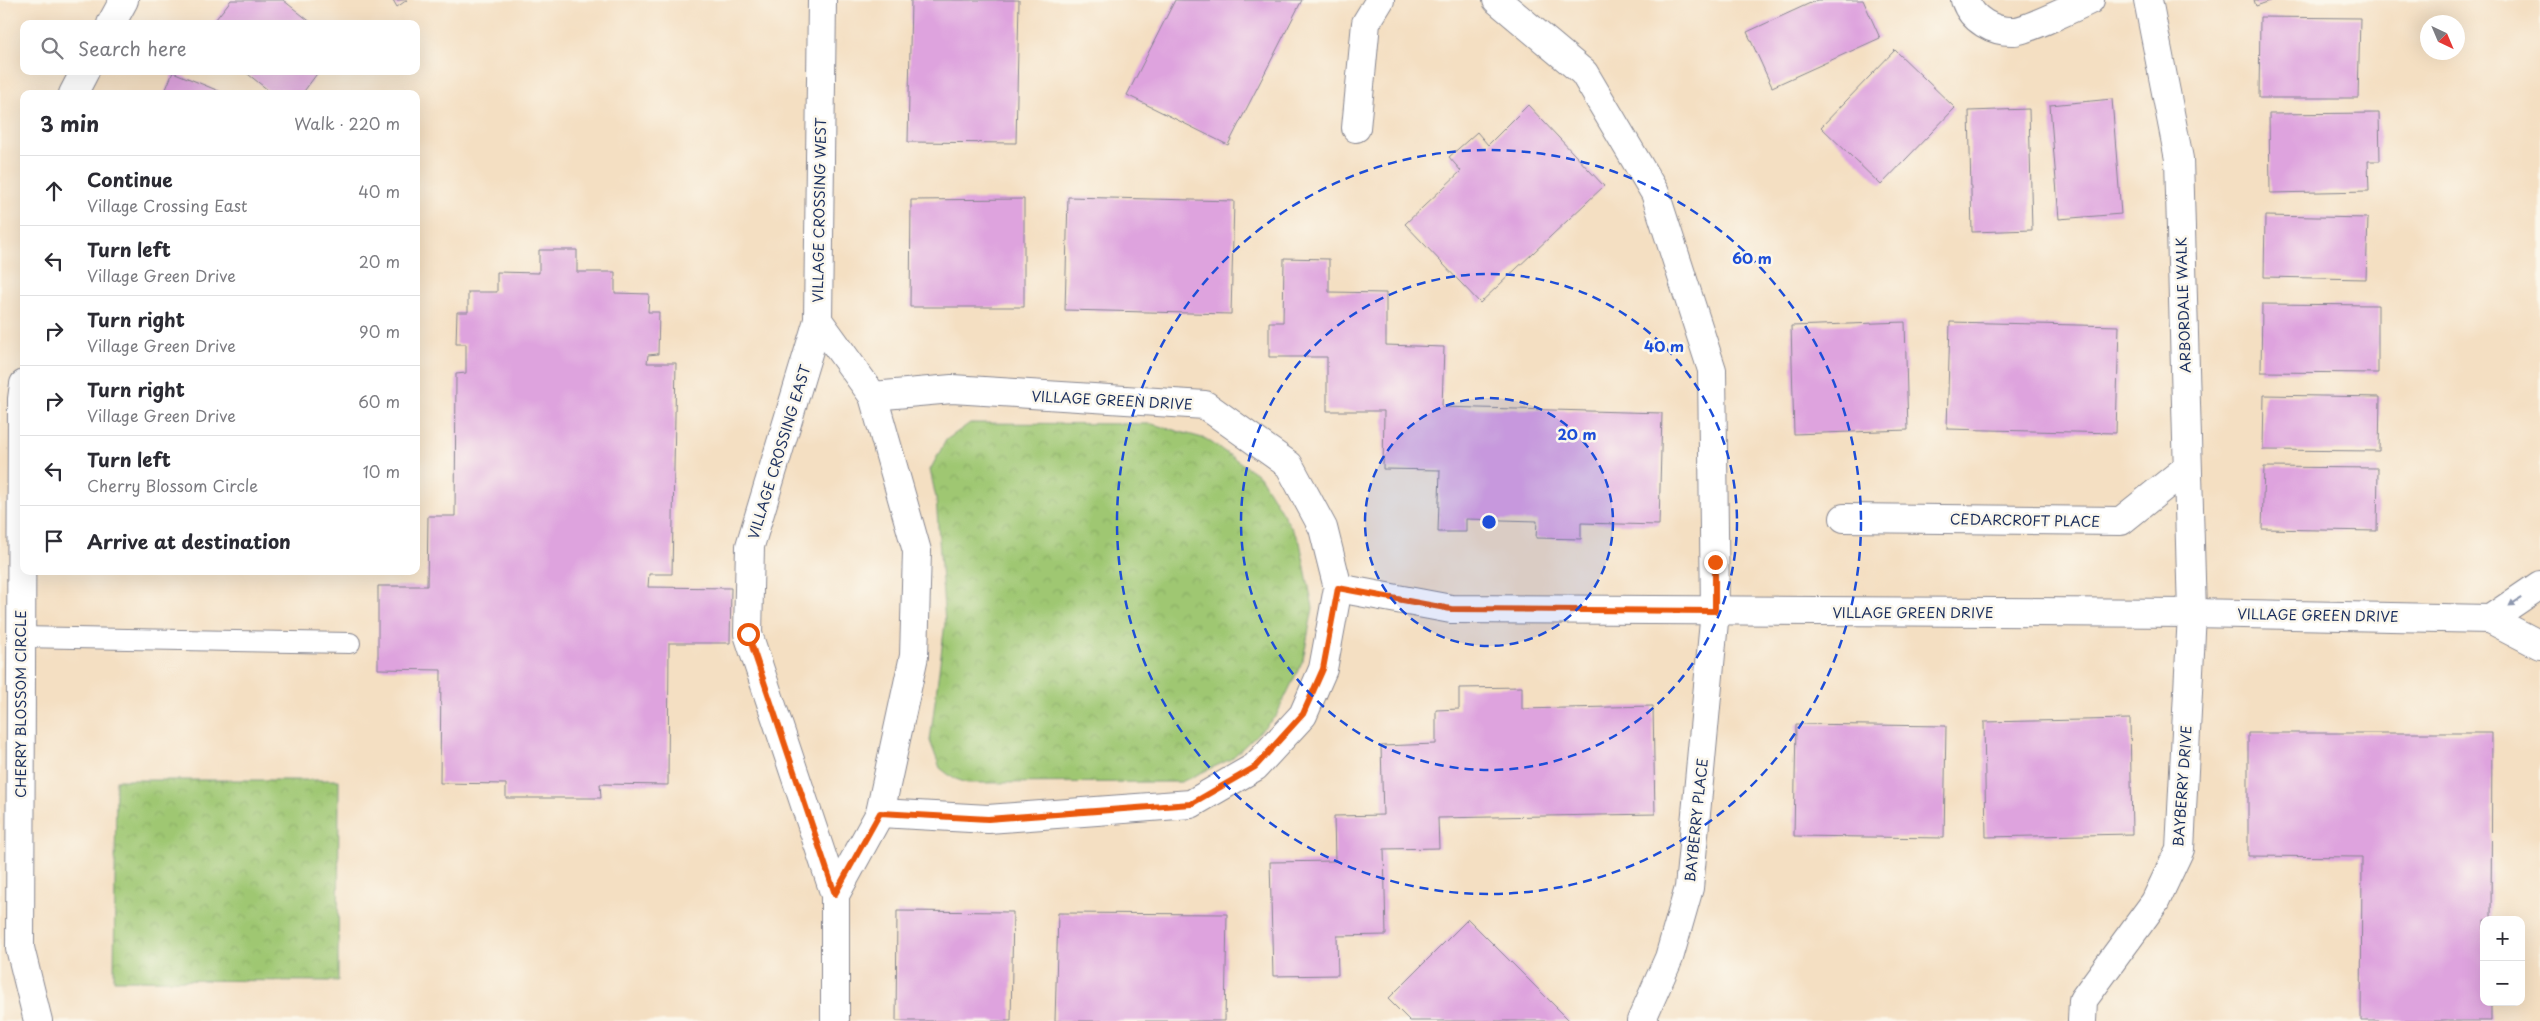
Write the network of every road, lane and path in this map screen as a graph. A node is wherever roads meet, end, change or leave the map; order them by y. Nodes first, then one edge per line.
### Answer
1 (124, 0) edge
2 (822, 0) edge
3 (1380, 0) edge
4 (1497, 0) edge
5 (1965, 0) edge
6 (2090, 0) edge
7 (2148, 0) edge
8 (113, 20) edge
9 (84, 75) edge
10 (76, 90) edge
11 (1356, 128) dead end
12 (818, 320) junction
13 (873, 396) junction
14 (2187, 468) junction
15 (1844, 518) dead end
16 (21, 575) edge
17 (2540, 585) edge
18 (1338, 588) junction
19 (1715, 611) junction
20 (2192, 613) junction
21 (2490, 619) junction
22 (20, 637) junction
23 (350, 643) dead end
24 (2540, 645) edge
25 (880, 813) junction
26 (835, 894) junction
27 (38, 1021) edge
28 (835, 1021) edge
29 (1642, 1021) edge
30 (2082, 1021) edge

1 - 8 street
2 - 12 street, VILLAGE CROSSING WEST
3 - 11 street
4 - 19 street
5 - 6 street
7 - 14 street, ARBORDALE WALK
9 - 10 street
12 - 13 street, VILLAGE CROSSING WEST
12 - 26 street, VILLAGE CROSSING EAST
13 - 18 street, VILLAGE GREEN DRIVE
13 - 25 street, VILLAGE CROSSING WEST
14 - 15 street, CEDARCROFT PLACE
14 - 20 street, ARBORDALE WALK
16 - 22 street, CHERRY BLOSSOM CIRCLE
17 -> 21 street
18 - 19 street, VILLAGE GREEN DRIVE
18 - 25 street, VILLAGE GREEN DRIVE
19 - 20 street, VILLAGE GREEN DRIVE
19 - 29 street, BAYBERRY PLACE
20 - 21 street, VILLAGE GREEN DRIVE
20 - 30 street, BAYBERRY DRIVE
21 - 24 street, VILLAGE GREEN DRIVE
22 - 23 lane
22 - 27 street, CHERRY BLOSSOM CIRCLE
25 - 26 street
26 - 28 street, VILLAGE CROSSING EAST

